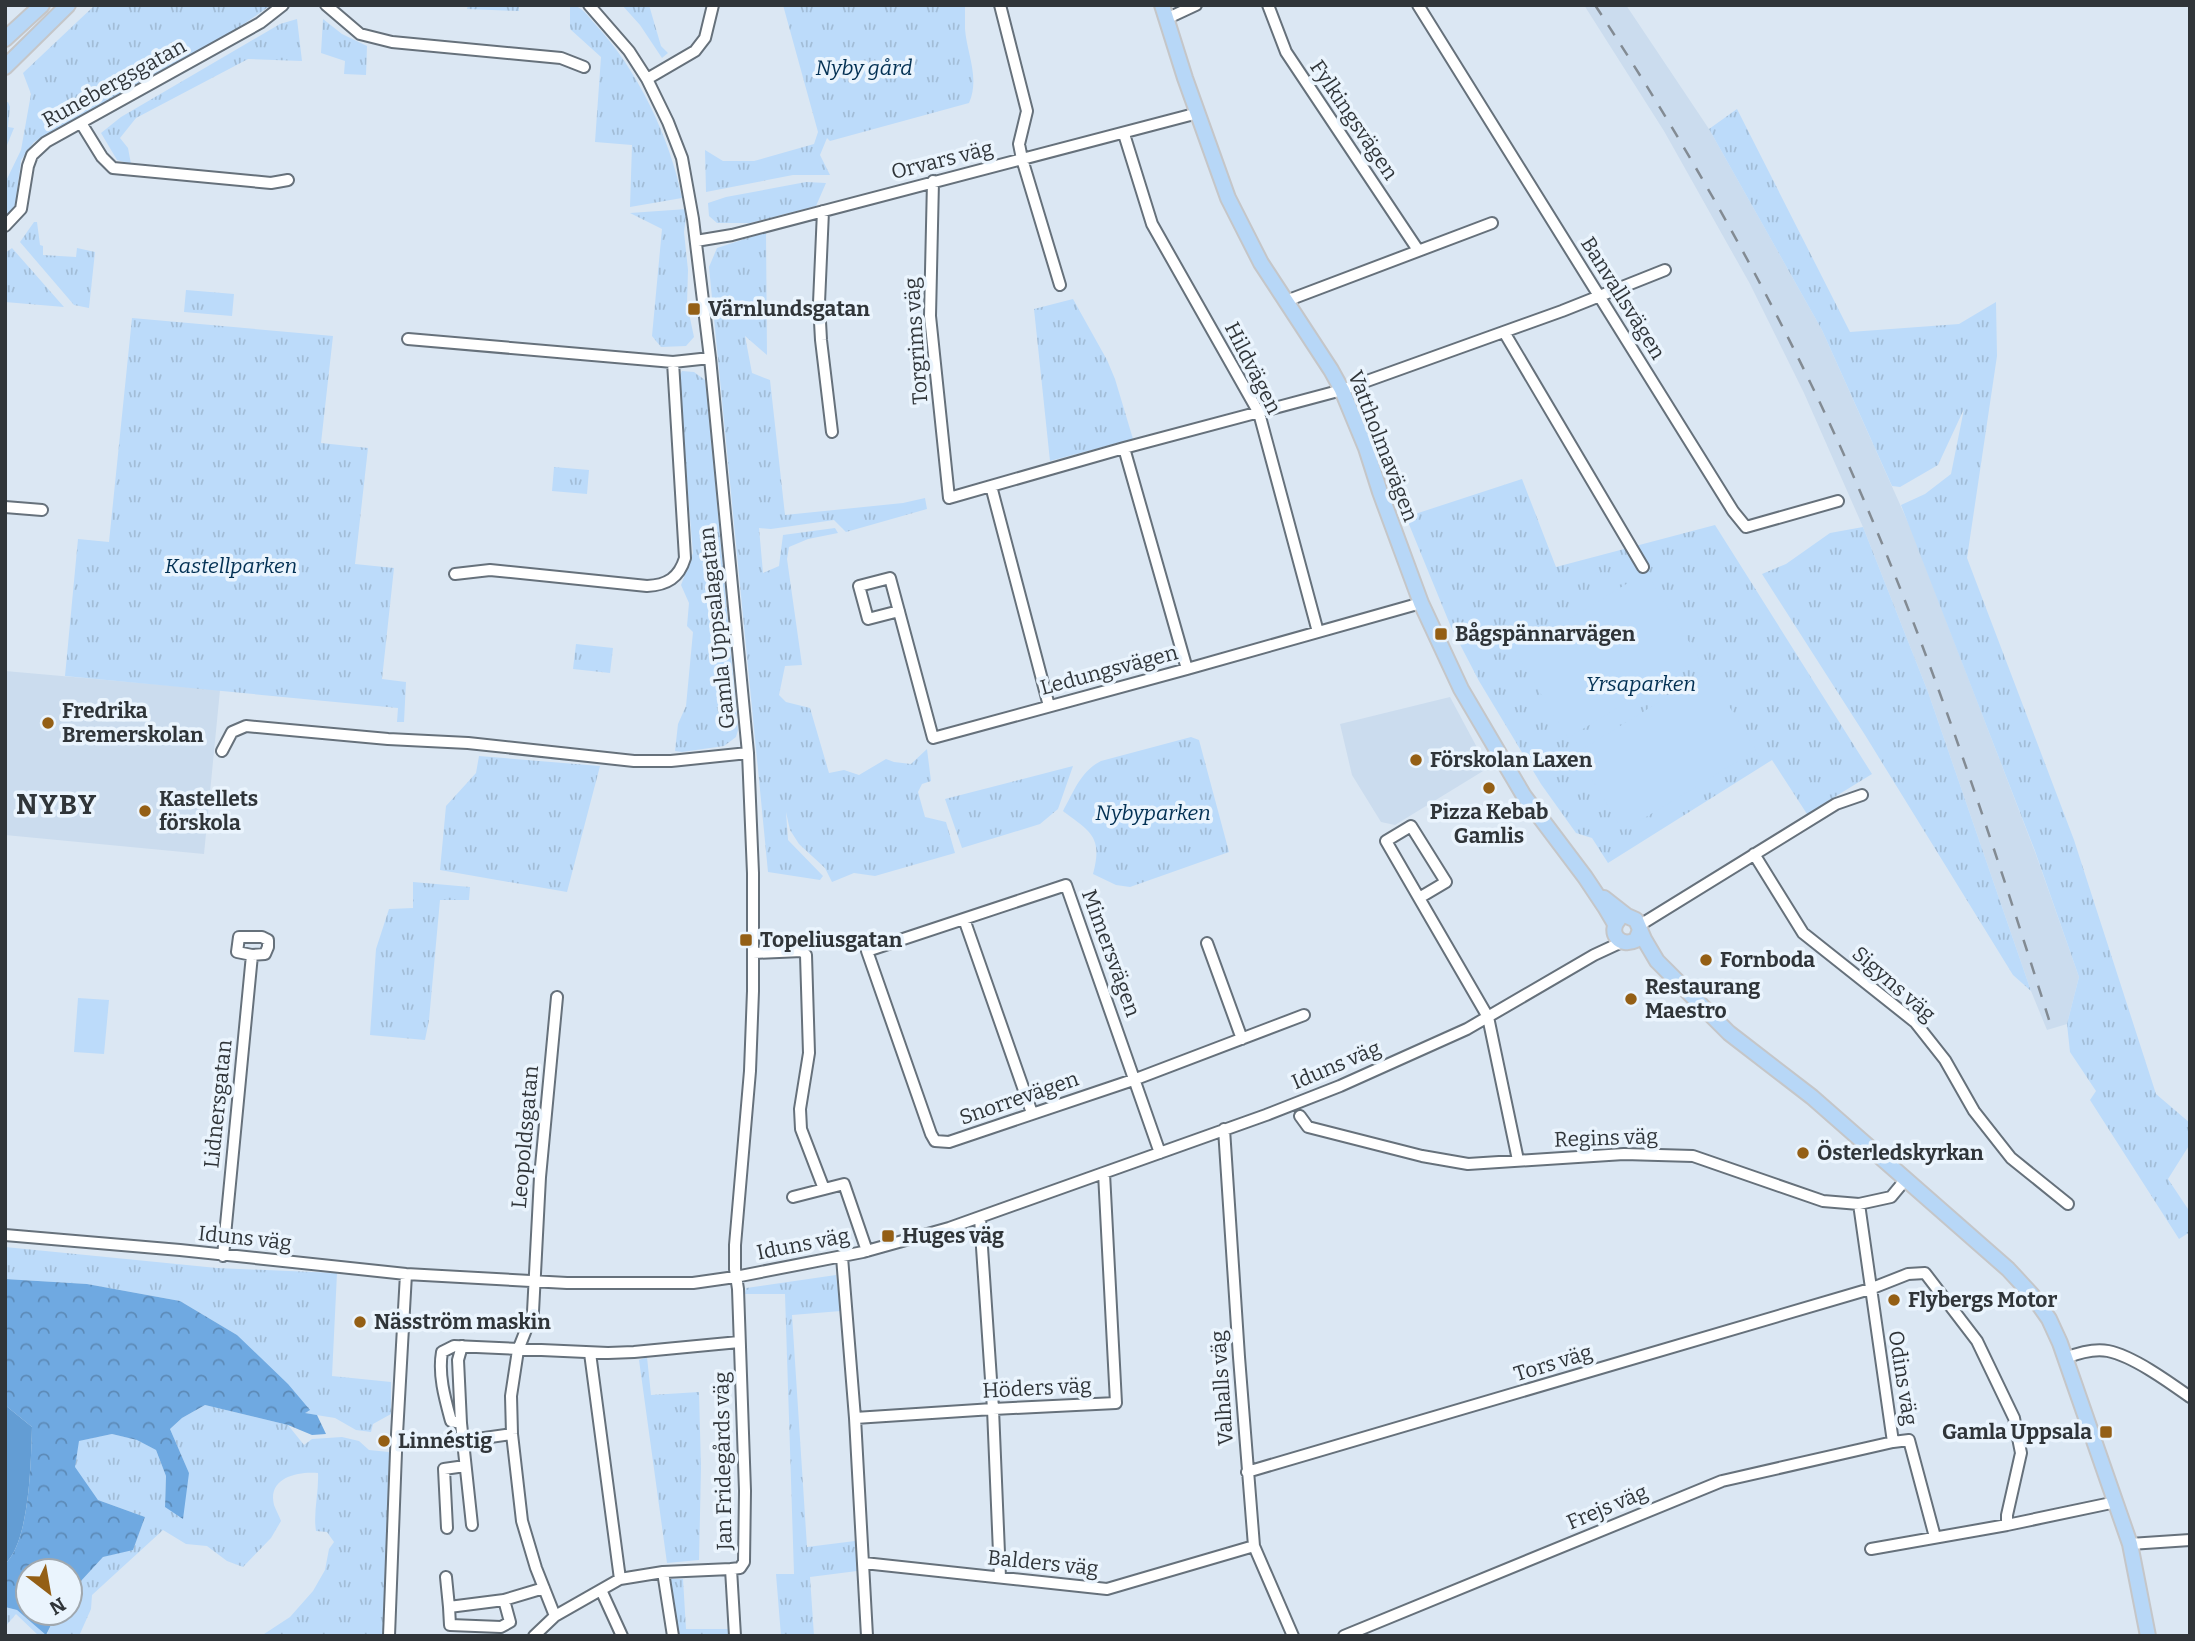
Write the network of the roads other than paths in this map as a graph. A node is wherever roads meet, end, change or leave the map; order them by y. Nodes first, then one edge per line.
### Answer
1 (42, 5) edge
2 (68, 5) edge
3 (283, 5) edge
4 (326, 5) edge
5 (589, 5) edge
6 (712, 5) edge
7 (1000, 5) edge
8 (1196, 5) edge
9 (1268, 5) edge
10 (1418, 5) edge
11 (1164, 12) edge
12 (5, 39) edge
13 (5, 66) edge
14 (584, 67) dead end
15 (647, 79) junction
16 (1198, 113) junction
17 (81, 122) junction
18 (1124, 134) junction
19 (1022, 159) junction
20 (288, 180) dead end
21 (933, 181) junction
22 (823, 211) junction
23 (1492, 223) dead end
24 (5, 226) edge
25 (696, 241) junction
26 (1418, 250) junction
27 (1665, 270) dead end
28 (1060, 285) dead end
29 (1599, 296) junction
30 (1286, 301) junction
31 (1504, 332) junction
32 (408, 339) dead end
33 (709, 358) junction
34 (673, 362) junction
35 (1342, 390) junction
36 (1259, 413) junction
37 (832, 432) dead end
38 (1124, 448) junction
39 (991, 486) junction
40 (1838, 501) dead end
41 (5, 507) edge
42 (42, 510) dead end
43 (1746, 527) junction
44 (1755, 536) dead end
45 (1643, 567) dead end
46 (455, 574) dead end
47 (1421, 603) junction
48 (899, 611) junction
49 (1318, 632) junction
50 (1187, 669) junction
51 (1049, 706) junction
52 (222, 751) dead end
53 (748, 753) junction
54 (1862, 795) dead end
55 (1754, 854) junction
56 (1419, 898) junction
57 (964, 919) junction
58 (1640, 928) junction
59 (1621, 931) junction
60 (1207, 943) dead end
61 (867, 951) joint
62 (753, 953) junction
63 (252, 955) dead end
64 (1657, 961) junction
65 (557, 997) dead end
66 (1304, 1015) dead end
67 (1488, 1017) junction
68 (1242, 1039) junction
69 (1136, 1079) junction
70 (1032, 1114) junction
71 (1300, 1116) dead end
72 (1224, 1129) junction
73 (1160, 1153) junction
74 (1518, 1160) junction
75 (1104, 1173) junction
76 (1906, 1179) junction
77 (824, 1189) junction
78 (793, 1197) dead end
79 (1859, 1204) junction
80 (2068, 1204) dead end
81 (980, 1218) junction
82 (5, 1235) edge
83 (867, 1251) junction
84 (223, 1256) junction
85 (842, 1257) junction
86 (407, 1274) junction
87 (735, 1277) junction
88 (535, 1281) junction
89 (1870, 1289) junction
90 (740, 1342) junction
91 (462, 1346) junction
92 (518, 1350) junction
93 (590, 1353) junction
94 (2065, 1358) junction
95 (2190, 1397) edge
96 (993, 1409) junction
97 (855, 1418) junction
98 (461, 1423) junction
99 (512, 1434) junction
100 (464, 1441) junction
101 (1893, 1442) junction
102 (442, 1444) dead end
103 (465, 1466) junction
104 (1247, 1472) junction
105 (2116, 1502) junction
106 (472, 1525) dead end
107 (2007, 1525) junction
108 (447, 1528) dead end
109 (1935, 1537) junction
110 (2190, 1540) edge
111 (2130, 1544) junction
112 (1254, 1546) junction
113 (1871, 1549) dead end
114 (864, 1563) junction
115 (731, 1569) junction
116 (663, 1572) junction
117 (446, 1577) dead end
118 (1000, 1577) junction
119 (620, 1579) junction
120 (544, 1588) junction
121 (601, 1590) junction
122 (504, 1600) junction
123 (449, 1607) junction
124 (555, 1616) junction
125 (389, 1636) edge
126 (534, 1636) edge
127 (622, 1636) edge
128 (673, 1636) edge
129 (734, 1636) edge
130 (867, 1636) edge
131 (1293, 1636) edge
132 (1344, 1636) edge
133 (2148, 1636) edge

1 - 12 main road
2 - 13 main road
3 - 17 street, Runebergsgatan
4 - 14 street
5 - 15 street, Gamla Uppsalagatan
6 - 15 street
7 - 19 street
8 - 11 street
9 - 26 street, Fylkingsvägen
10 - 29 street, Banvallsvägen
11 - 16 main road, Vattholmavägen
15 - 25 street, Gamla Uppsalagatan
16 - 18 street, Orvars väg
16 - 30 main road, Vattholmavägen
17 - 20 street
17 - 24 street, Runebergsgatan
18 - 19 street, Orvars väg
18 - 36 street, Hildvägen
19 - 21 street, Orvars väg
19 - 28 street
21 - 22 street, Orvars väg
21 - 39 street, Torgrims väg
22 - 25 street, Orvars väg
22 - 37 street
23 - 26 street
25 - 33 street, Gamla Uppsalagatan
26 - 30 street
27 - 29 street
29 - 31 street
29 - 43 street, Banvallsvägen
30 - 35 main road, Vattholmavägen
31 - 35 street
31 - 45 street
32 - 34 street
33 - 34 street
33 - 53 street, Gamla Uppsalagatan
34 - 46 street
35 - 36 street
35 - 47 main road, Vattholmavägen
36 - 38 street
36 - 49 street, Hildvägen
38 - 39 street
38 - 50 street
39 - 51 street
40 - 43 street
41 - 42 street
43 - 44 street, Banvallsvägen
47 - 49 street, Ledungsvägen
47 - 59 main road, Vattholmavägen
48 - 48 street, Ledungsvägen
48 - 51 street, Ledungsvägen
49 - 50 street, Ledungsvägen
50 - 51 street, Ledungsvägen
52 - 53 street
53 - 62 street, Gamla Uppsalagatan
54 - 55 street
55 - 58 street
55 - 80 street, Sigyns väg
56 - 56 street
56 - 67 street
57 - 61 street, Mimersvägen
57 - 69 street, Mimersvägen
57 - 70 street
58 - 59 main road
58 - 59 main road
58 - 64 main road, Vattholmavägen
59 - 64 main road, Vattholmavägen
59 - 67 street, Iduns väg
60 - 68 street
61 - 70 street, Snorrevägen
62 - 77 street
62 - 87 street, Gamla Uppsalagatan
63 - 84 street, Lidnersgatan
64 - 76 main road, Vattholmavägen
65 - 88 street, Leopoldsgatan
66 - 68 street, Snorrevägen
67 - 72 street, Iduns väg
67 - 74 street
68 - 69 street, Snorrevägen
69 - 70 street, Snorrevägen
69 - 73 street, Mimersvägen
71 - 74 street, Regins väg
72 - 73 street, Iduns väg
72 - 104 street, Valhalls väg
73 - 75 street, Iduns väg
74 - 79 street, Regins väg
75 - 81 street, Iduns väg
75 - 96 street, Höders väg
76 - 79 street, Regins väg
76 - 94 main road, Vattholmavägen
77 - 78 street
77 - 83 street
79 - 89 street, Odins väg
81 - 83 street, Iduns väg
81 - 96 street
82 - 84 street, Iduns väg
83 - 85 street, Iduns väg
84 - 86 street, Iduns väg
85 - 87 street, Iduns väg
85 - 97 street
86 - 88 street, Iduns väg
86 - 125 street
87 - 88 street, Iduns väg
87 - 90 street, Jan Fridegårds väg
88 - 92 street, Leopoldsgatan
89 - 101 street, Odins väg
89 - 104 street, Tors väg
89 - 107 street, Tors väg
90 - 93 street
90 - 115 street, Jan Fridegårds väg
91 - 92 street
91 - 98 street
91 - 98 street
92 - 93 street
92 - 99 street, Leopoldsgatan
93 - 119 street
94 - 95 street
94 - 105 main road, Vattholmavägen
96 - 97 street, Höders väg
96 - 118 street
97 - 114 street
98 - 100 street
99 - 100 street
99 - 120 street, Leopoldsgatan
100 - 102 street
100 - 103 street
101 - 109 street, Odins väg
101 - 132 street, Frejs väg
103 - 106 street
103 - 108 street
104 - 112 street, Valhalls väg
105 - 107 street
105 - 111 main road, Vattholmavägen
107 - 109 street
109 - 113 street
110 - 111 street
111 - 133 main road, Vattholmavägen
112 - 118 street, Balders väg
112 - 131 street, Valhalls väg
114 - 118 street, Balders väg
114 - 130 street
115 - 116 street
115 - 129 street, Jan Fridegårds väg
116 - 119 street
116 - 128 street
117 - 123 street
119 - 121 street
120 - 122 street
120 - 124 street, Leopoldsgatan
121 - 124 street
121 - 127 street
122 - 123 street
122 - 123 street
124 - 126 street

